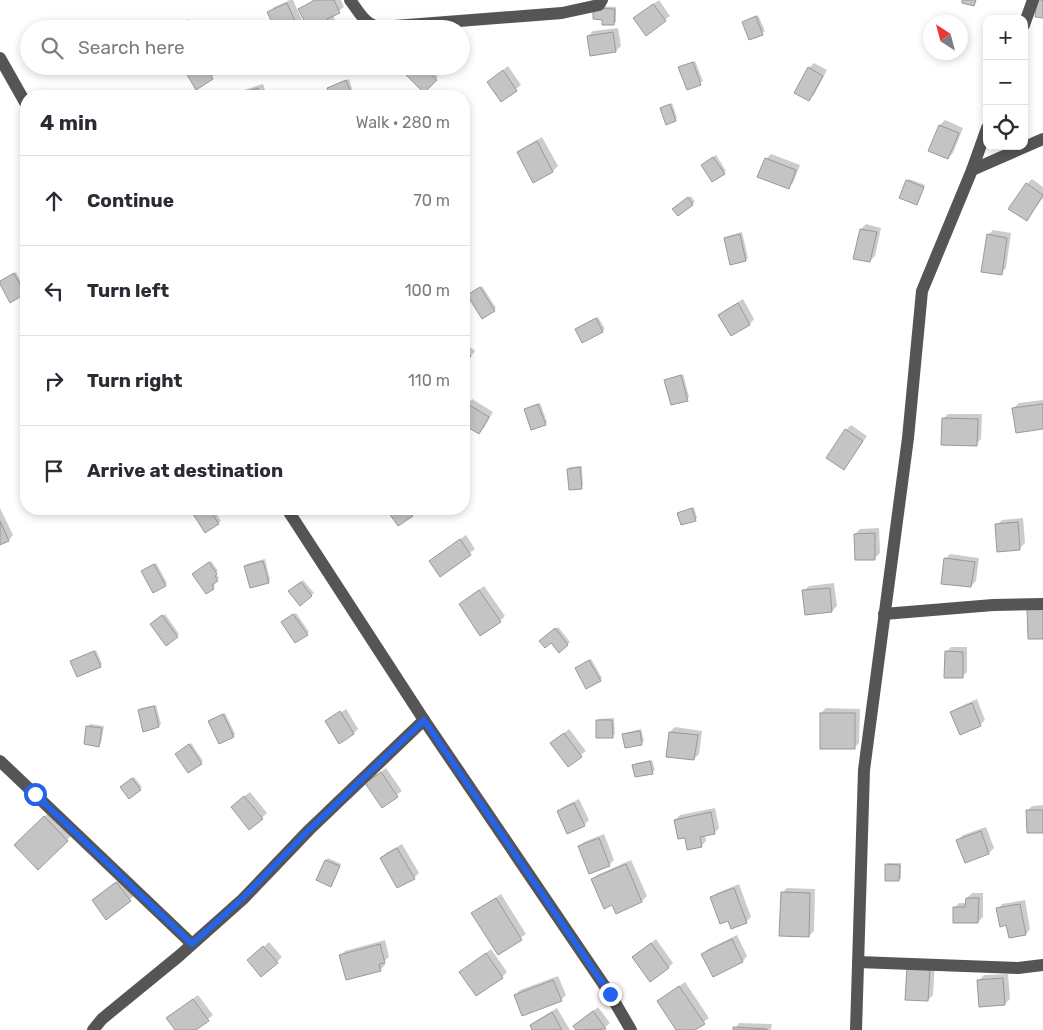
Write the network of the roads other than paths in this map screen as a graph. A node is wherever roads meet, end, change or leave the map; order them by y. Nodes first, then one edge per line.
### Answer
1 (350, 0) edge
2 (602, 0) edge
3 (1033, 0) edge
4 (1028, 15) edge
5 (365, 20) edge
6 (470, 20) edge
7 (0, 58) edge
8 (20, 93) edge
9 (983, 139) edge
10 (1043, 139) edge
11 (972, 170) junction
12 (291, 515) edge
13 (1043, 604) edge
14 (884, 614) junction
15 (424, 720) junction
16 (0, 761) edge
17 (192, 944) junction
18 (858, 962) junction
19 (1043, 965) edge
20 (93, 1030) edge
21 (631, 1030) edge
22 (856, 1030) edge

1 - 5 street
2 - 6 street
3 - 4 street
7 - 8 street
9 - 11 street
10 - 11 street
11 - 14 street
12 - 15 street
13 - 14 street
14 - 18 street
15 - 17 street
15 - 21 street
16 - 17 street
17 - 20 street
18 - 19 street
18 - 22 street

